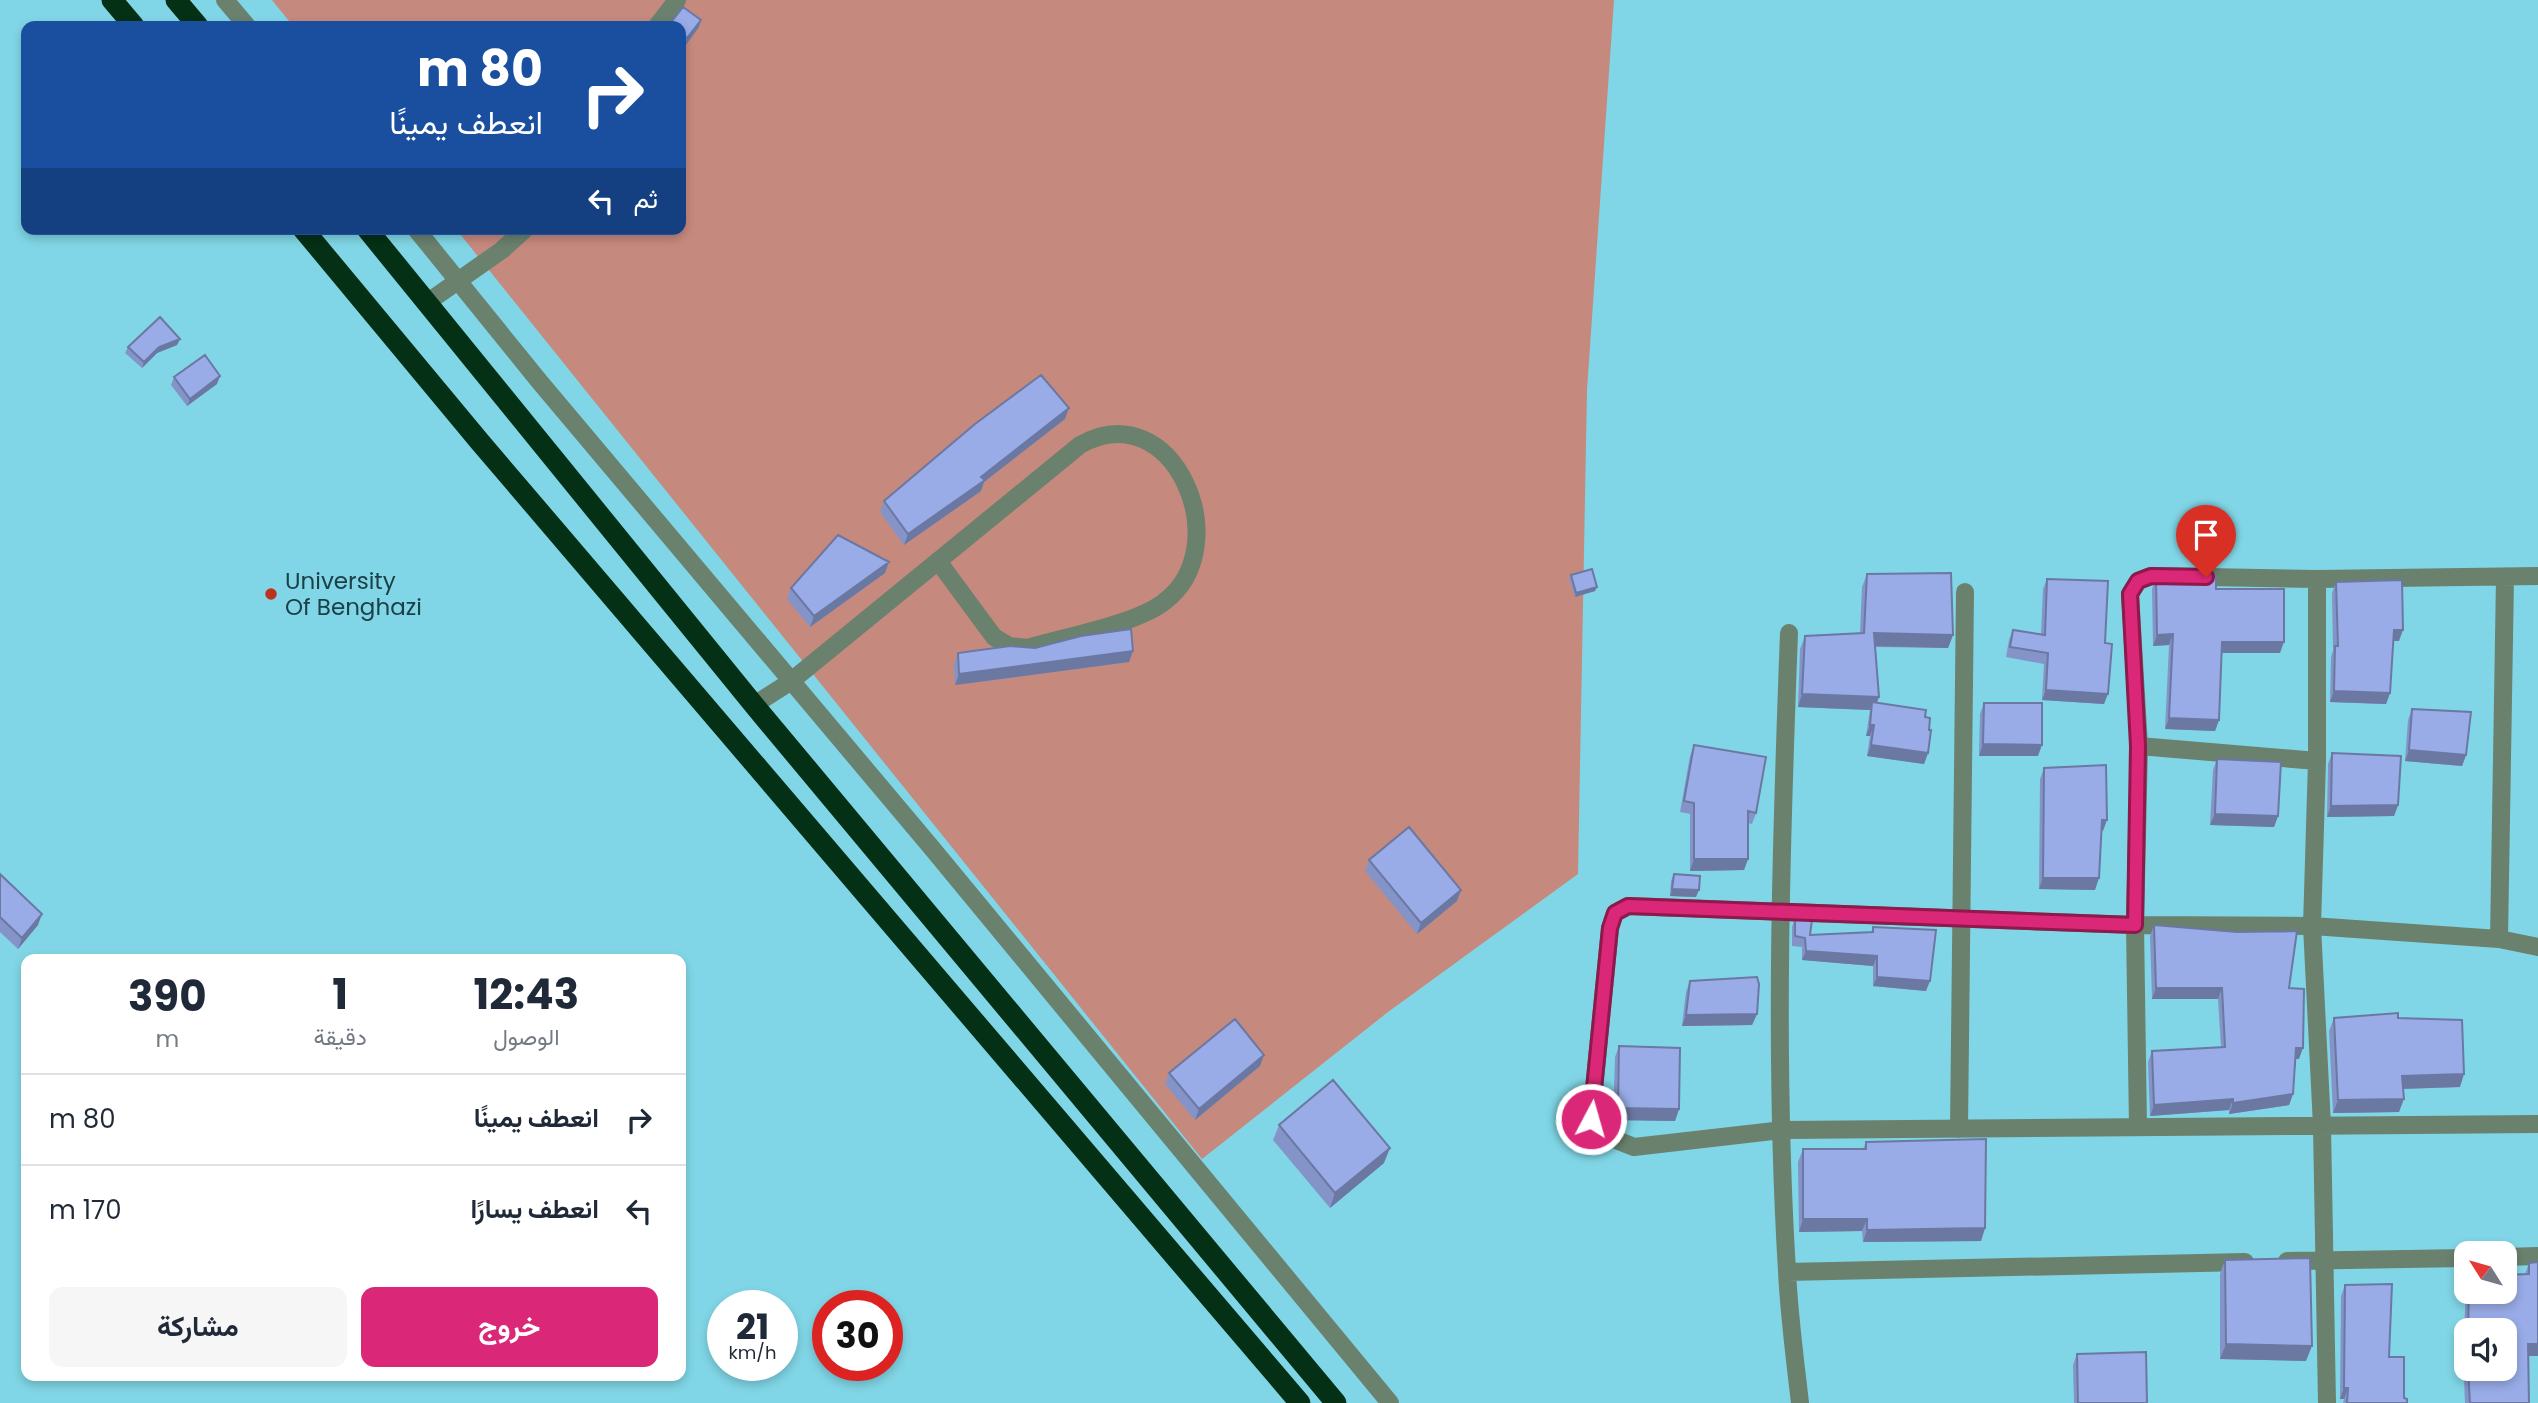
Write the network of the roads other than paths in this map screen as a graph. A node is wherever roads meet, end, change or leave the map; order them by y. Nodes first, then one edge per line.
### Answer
1 (113, 0) edge
2 (176, 0) edge
3 (225, 0) edge
4 (677, 0) edge
5 (130, 21) edge
6 (194, 21) edge
7 (243, 21) edge
8 (661, 21) edge
9 (308, 235) edge
10 (372, 235) edge
11 (421, 235) edge
12 (518, 235) edge
13 (458, 281) junction
14 (428, 302) junction
15 (938, 561) junction
16 (2538, 576) edge
17 (2505, 578) junction
18 (2317, 579) junction
19 (1965, 592) dead end
20 (1789, 632) dead end
21 (790, 682) junction
22 (754, 705) junction
23 (2138, 746) junction
24 (2317, 761) junction
25 (1779, 913) junction
26 (1960, 918) junction
27 (2135, 925) junction
28 (2312, 926) junction
29 (2499, 939) junction
30 (2538, 947) edge
31 (2538, 1124) edge
32 (2322, 1126) junction
33 (2138, 1127) junction
34 (1959, 1129) junction
35 (1782, 1130) junction
36 (2538, 1256) edge
37 (2517, 1257) edge
38 (2454, 1258) edge
39 (2325, 1260) junction
40 (1787, 1272) junction
41 (1300, 1403) edge
42 (1336, 1403) edge
43 (1390, 1403) edge
44 (1800, 1403) edge
45 (2327, 1403) edge

1 - 5 highway
2 - 6 highway
3 - 7 street
4 - 8 street
9 - 41 highway
10 - 14 highway
11 - 13 street
12 - 13 street
13 - 14 street
13 - 21 street
14 - 22 highway
15 - 15 street
15 - 21 street
16 - 17 street
17 - 18 street
17 - 29 street
18 - 23 street
18 - 24 street
19 - 26 street
20 - 25 street
21 - 22 street
21 - 43 street
22 - 42 highway
23 - 24 street
23 - 27 street
24 - 28 street
25 - 26 street
25 - 35 street
25 - 35 street
26 - 27 street
26 - 34 street
27 - 28 street
27 - 33 street
28 - 29 street
28 - 32 street
29 - 30 street
31 - 32 street
32 - 33 street
32 - 39 street
33 - 34 street
34 - 35 street
35 - 40 street
36 - 37 street
38 - 39 street
39 - 40 street
39 - 45 street
40 - 44 street

